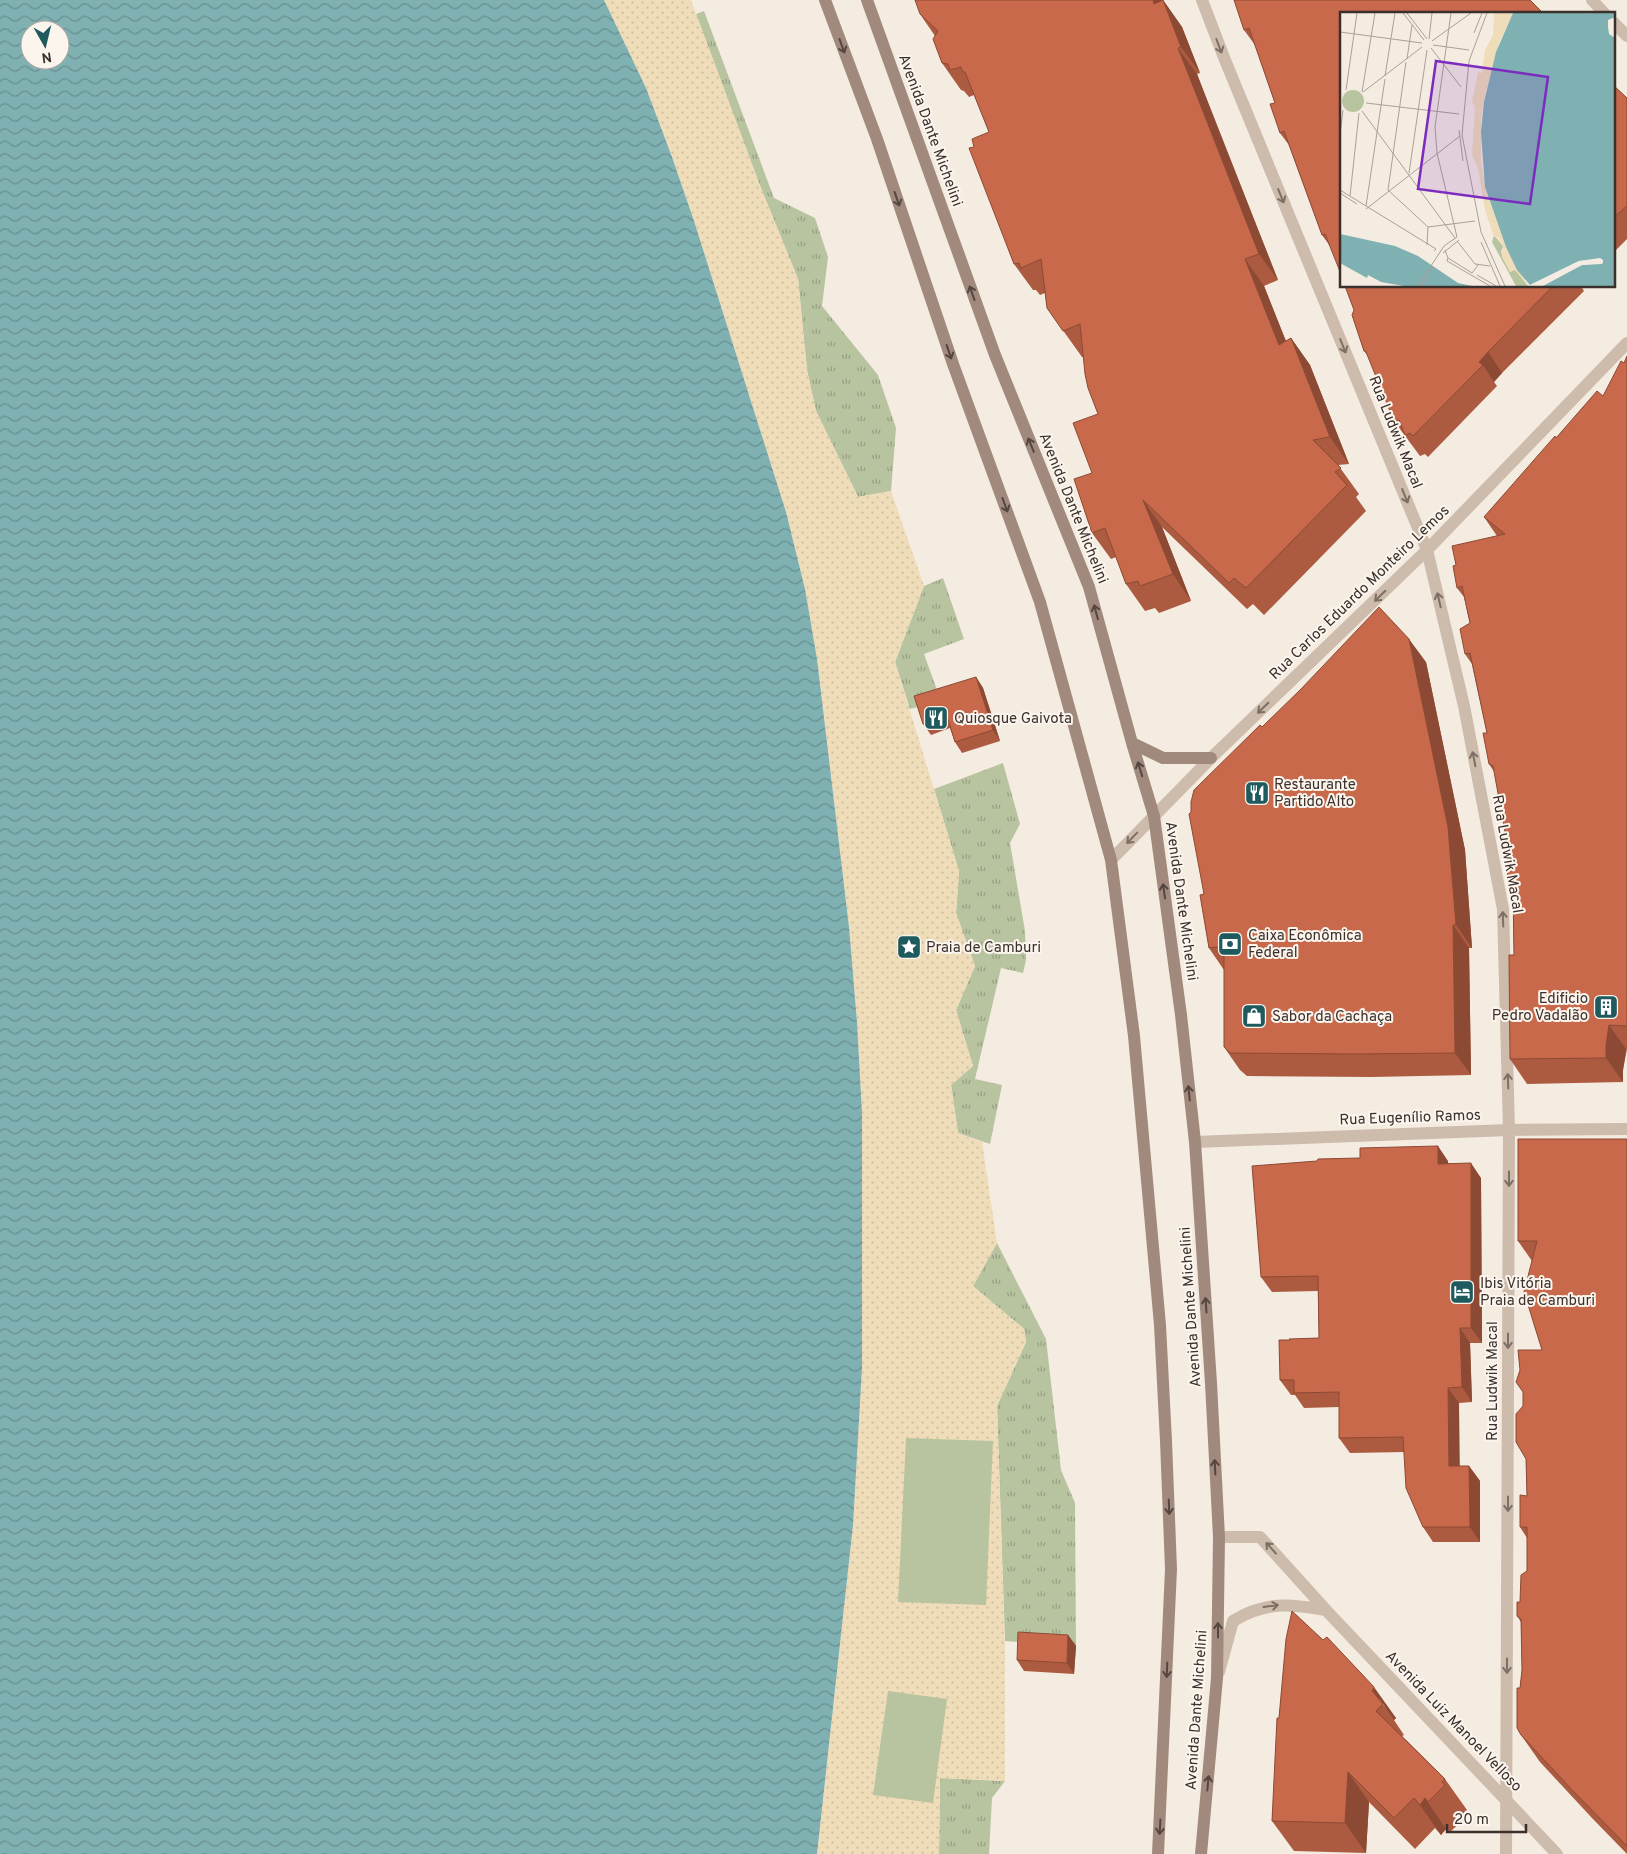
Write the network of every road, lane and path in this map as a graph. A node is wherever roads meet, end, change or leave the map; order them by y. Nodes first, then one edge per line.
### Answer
1 (825, 0) edge
2 (867, 0) edge
3 (1202, 0) edge
4 (1592, 0) edge
5 (1603, 12) edge
6 (1614, 23) edge
7 (1627, 36) edge
8 (1627, 343) edge
9 (1427, 550) junction
10 (1132, 744) junction
11 (1211, 758) junction
12 (1154, 816) junction
13 (1111, 860) junction
14 (1627, 1129) edge
15 (1509, 1130) junction
16 (1194, 1142) junction
17 (1219, 1537) junction
18 (1326, 1610) junction
19 (1217, 1678) junction
20 (1506, 1799) junction
21 (1158, 1854) edge
22 (1201, 1854) edge
23 (1506, 1854) edge
24 (1557, 1854) edge

1 -> 13 main road, Avenida Dante Michelini
10 -> 2 main road, Avenida Dante Michelini
3 -> 9 street, Rua Ludwik Macal
4 - 5 street
6 - 7 street
8 - 9 street, Rua Carlos Eduardo Monteiro Lemos
9 -> 11 street, Rua Carlos Eduardo Monteiro Lemos
15 -> 9 street, Rua Ludwik Macal
10 - 11 main road
12 -> 10 main road, Avenida Dante Michelini
11 - 12 street, Rua Carlos Eduardo Monteiro Lemos
12 -> 13 street, Rua Carlos Eduardo Monteiro Lemos
16 -> 12 main road, Avenida Dante Michelini
13 -> 21 main road, Avenida Dante Michelini
14 - 15 street, Rua Eugenílio Ramos
15 - 16 street, Rua Eugenílio Ramos
15 -> 20 street, Rua Ludwik Macal
17 -> 16 main road, Avenida Dante Michelini
18 -> 17 street, Avenida Luiz Manoel Velloso
19 -> 17 main road, Avenida Dante Michelini
19 -> 18 street
18 - 20 street, Avenida Luiz Manoel Velloso
22 -> 19 main road, Avenida Dante Michelini
20 - 23 street, Rua Ludwik Macal
20 - 24 street, Avenida Luiz Manoel Velloso

